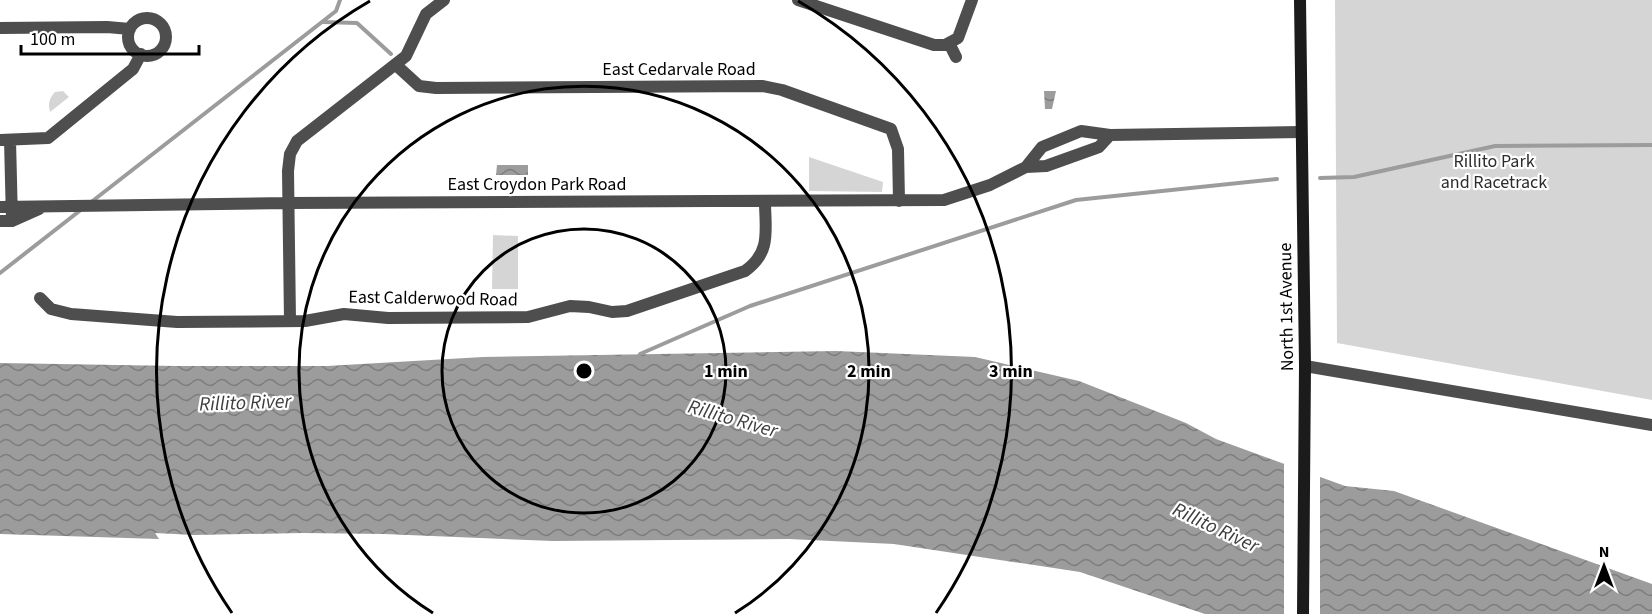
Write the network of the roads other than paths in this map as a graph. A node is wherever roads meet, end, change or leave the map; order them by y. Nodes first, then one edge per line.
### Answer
1 (444, 0) edge
2 (798, 0) edge
3 (972, 0) edge
4 (1300, 0) edge
5 (0, 28) edge
6 (130, 29) junction
7 (951, 43) junction
8 (141, 54) junction
9 (956, 57) dead end
10 (396, 65) junction
11 (1301, 132) junction
12 (1110, 135) junction
13 (5, 140) edge
14 (1026, 167) junction
15 (765, 201) junction
16 (899, 201) junction
17 (288, 203) junction
18 (6, 207) edge
19 (48, 207) junction
20 (6, 221) edge
21 (40, 298) dead end
22 (290, 321) junction
23 (1305, 366) junction
24 (1652, 425) edge
25 (1303, 614) edge

1 - 10 street
2 - 7 street
3 - 7 street
4 - 11 main road, North 1st Avenue
5 - 6 street
6 - 8 street
6 - 8 street
7 - 9 street
8 - 13 street
10 - 16 street, East Cedarvale Road
10 - 17 street
11 - 12 street, East Croydon Park Road
11 - 23 main road, North 1st Avenue
12 - 14 street, East Croydon Park Road
12 - 14 street, East Croydon Park Road
13 - 18 street
14 - 16 street, East Croydon Park Road
15 - 16 street, East Croydon Park Road
15 - 17 street, East Croydon Park Road
15 - 22 street, East Calderwood Road
17 - 19 street, East Croydon Park Road
17 - 22 street
18 - 19 street, East Croydon Park Road
18 - 20 street
19 - 20 street, East Croydon Park Road
21 - 22 street, East Calderwood Road
23 - 24 street
23 - 25 main road, North 1st Avenue

